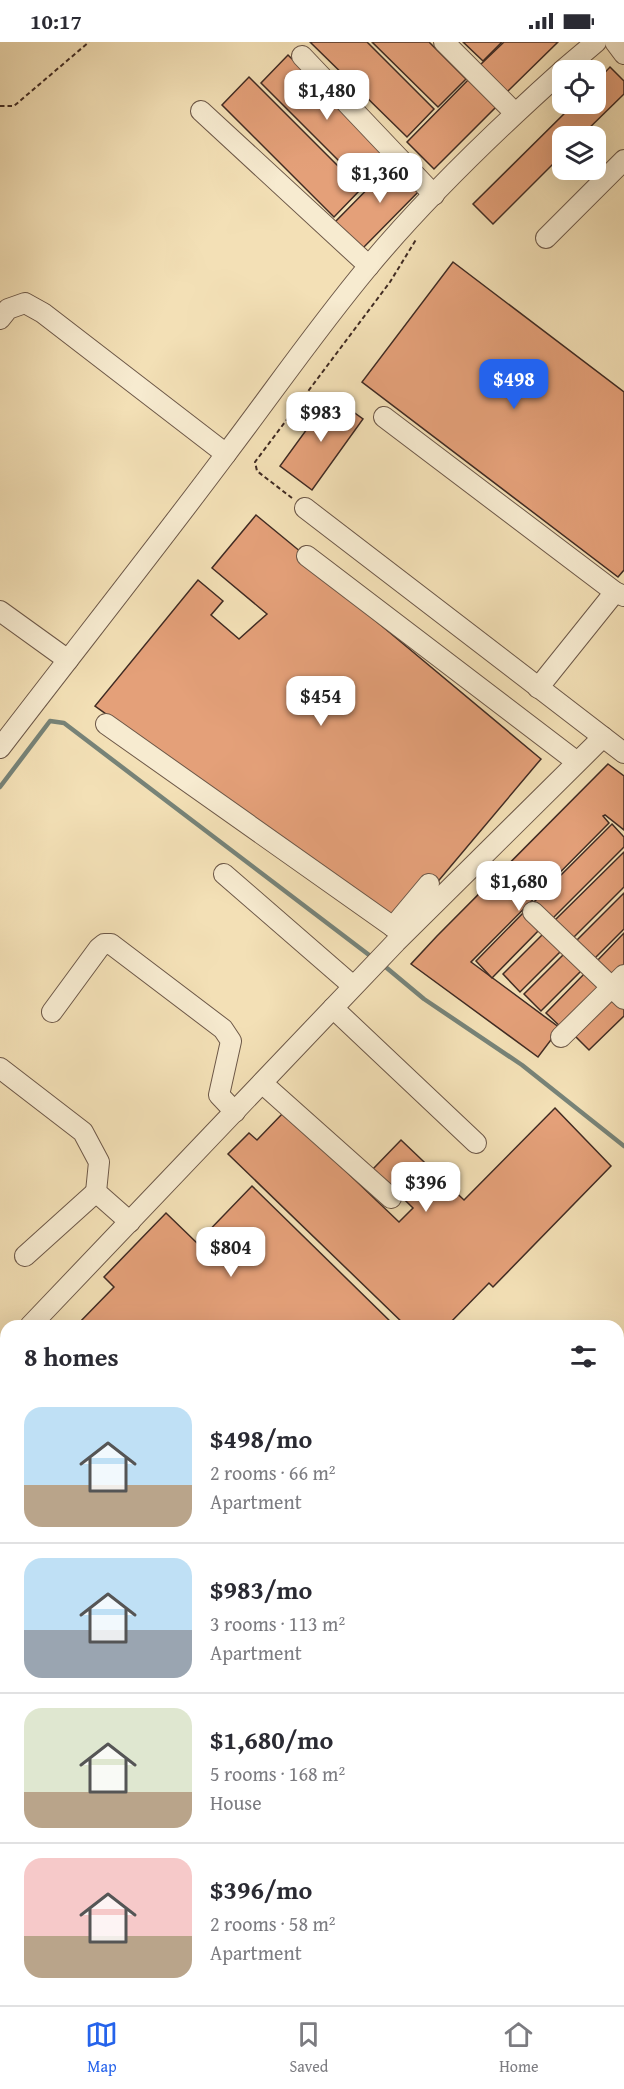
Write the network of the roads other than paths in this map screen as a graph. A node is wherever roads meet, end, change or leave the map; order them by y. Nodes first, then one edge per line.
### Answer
1 (444, 42) edge
2 (596, 42) edge
3 (615, 42) edge
4 (624, 54) edge
5 (302, 56) dead end
6 (576, 60) edge
7 (552, 81) edge
8 (201, 111) dead end
9 (515, 113) junction
10 (624, 160) edge
11 (434, 195) junction
12 (546, 238) dead end
13 (369, 266) junction
14 (0, 319) edge
15 (384, 417) dead end
16 (226, 454) junction
17 (305, 508) road end
18 (307, 556) dead end
19 (619, 594) edge
20 (0, 611) edge
21 (68, 660) junction
22 (538, 688) junction
23 (106, 724) dead end
24 (603, 737) junction
25 (0, 748) edge
26 (624, 753) edge
27 (578, 762) junction
28 (224, 874) dead end
29 (429, 885) dead end
30 (533, 912) dead end
31 (397, 934) junction
32 (356, 983) junction
33 (620, 987) edge
34 (333, 1008) junction
35 (52, 1012) dead end
36 (561, 1037) dead end
37 (0, 1068) edge
38 (262, 1083) junction
39 (235, 1112) junction
40 (476, 1143) dead end
41 (96, 1192) junction
42 (391, 1198) dead end
43 (129, 1222) junction
44 (25, 1256) dead end
45 (36, 1320) edge

1 - 9 street
2 - 6 street
3 - 4 street
5 - 11 street
7 - 9 street
8 - 13 street
9 - 11 street
10 - 12 street
11 - 13 street
13 - 16 street
14 - 16 street
15 - 19 street
16 - 21 street
17 - 22 street
18 - 27 street
19 - 22 street
20 - 21 street
21 - 25 street
22 - 24 street
23 - 31 street
24 - 26 street
24 - 27 street
27 - 31 street
28 - 32 street
29 - 31 street
30 - 33 street
31 - 32 street
32 - 34 street
33 - 36 street
34 - 38 street
34 - 40 street
35 - 39 street
37 - 41 street
38 - 39 street
38 - 42 street
39 - 43 street
41 - 43 street
41 - 44 street
43 - 45 street

